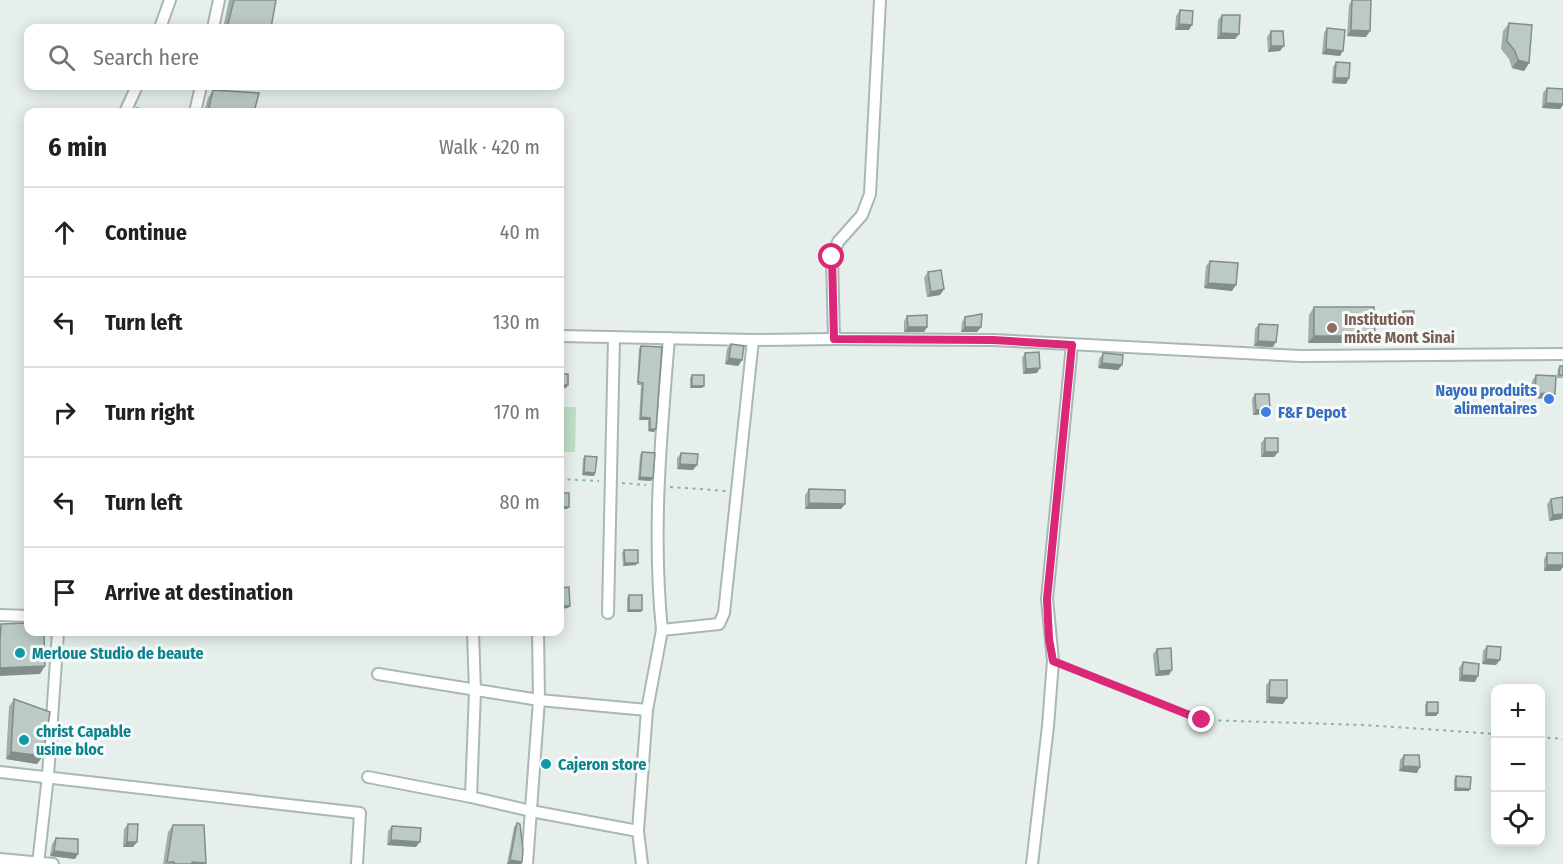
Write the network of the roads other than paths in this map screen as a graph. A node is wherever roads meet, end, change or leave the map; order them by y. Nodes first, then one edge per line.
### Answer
1 (170, 0) edge
2 (219, 0) edge
3 (880, 0) edge
4 (161, 24) edge
5 (214, 24) edge
6 (135, 90) edge
7 (200, 90) edge
8 (128, 108) edge
9 (196, 108) edge
10 (564, 336) edge
11 (614, 337) junction
12 (669, 338) junction
13 (834, 339) junction
14 (753, 340) junction
15 (1072, 345) junction
16 (1563, 354) edge
17 (608, 613) dead end
18 (0, 615) edge
19 (24, 616) edge
20 (662, 630) junction
21 (58, 636) edge
22 (473, 636) edge
23 (538, 636) edge
24 (378, 674) dead end
25 (475, 691) junction
26 (539, 700) junction
27 (647, 710) junction
28 (0, 772) edge
29 (48, 777) junction
30 (368, 777) dead end
31 (471, 797) junction
32 (531, 811) junction
33 (638, 831) junction
34 (0, 859) edge
35 (38, 863) edge
36 (53, 864) edge
37 (357, 864) edge
38 (527, 864) edge
39 (642, 864) edge
40 (1032, 864) edge

1 - 4 street
2 - 5 street
3 - 13 street
6 - 8 street
7 - 9 street
10 - 11 street
11 - 12 street
11 - 17 street
12 - 14 street
12 - 20 street
13 - 14 street
13 - 15 street
14 - 20 street
15 - 16 street
15 - 40 street
18 - 19 street
20 - 27 street
21 - 29 street
22 - 25 street
23 - 26 street
24 - 25 street
25 - 26 street
25 - 31 street
26 - 27 street
26 - 32 street
27 - 33 street
28 - 29 street
29 - 35 street
29 - 37 street
30 - 31 street
31 - 32 street
32 - 33 street
32 - 38 street
33 - 39 street
34 - 35 street
35 - 36 street

